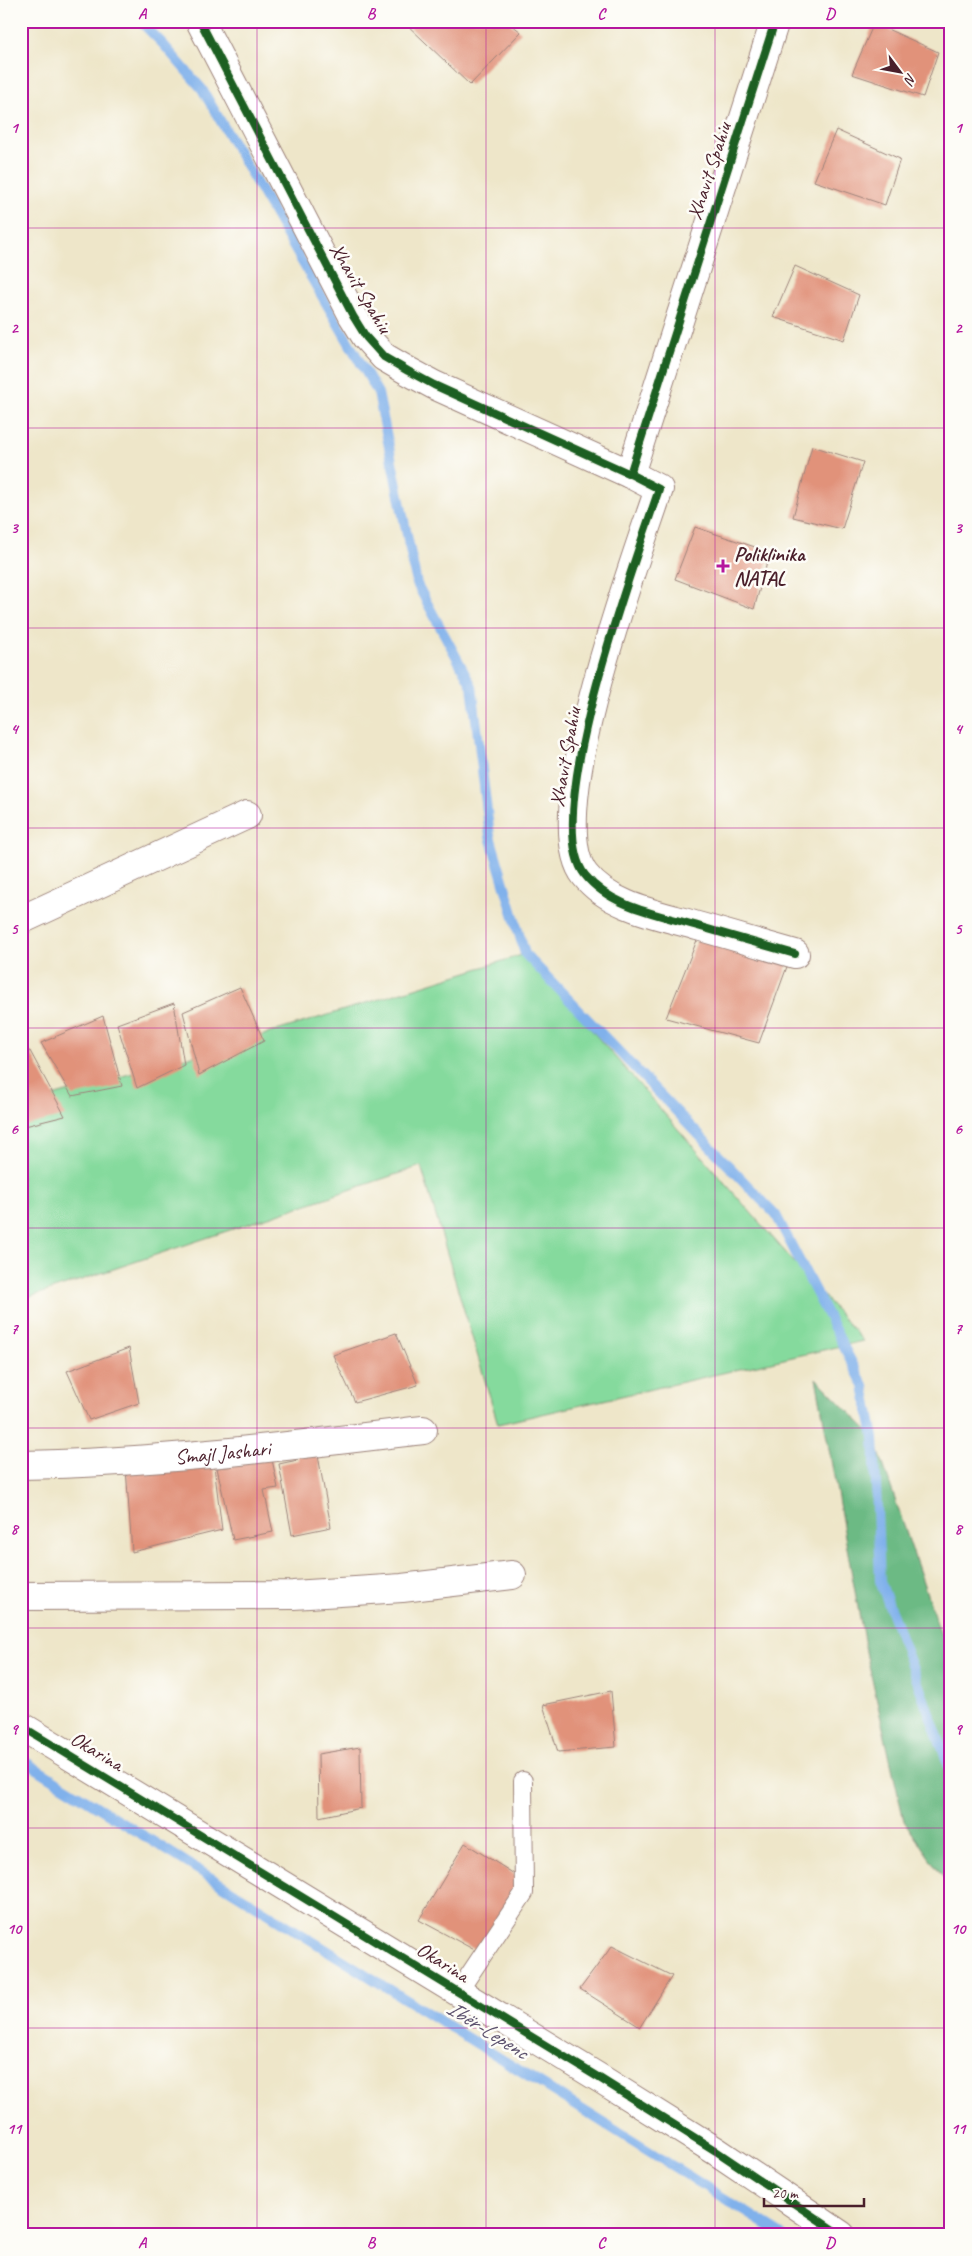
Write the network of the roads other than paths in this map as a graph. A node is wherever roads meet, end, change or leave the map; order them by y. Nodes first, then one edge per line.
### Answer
1 (200, 21) edge
2 (776, 21) edge
3 (630, 474) junction
4 (247, 815) dead end
5 (21, 920) edge
6 (795, 954) dead end
7 (423, 1430) dead end
8 (21, 1465) edge
9 (512, 1575) dead end
10 (21, 1596) edge
11 (21, 1726) edge
12 (523, 1781) dead end
13 (458, 1992) junction
14 (841, 2235) edge

1 - 3 street, Xhavit Spahiu
2 - 3 street, Xhavit Spahiu
3 - 6 street, Xhavit Spahiu
4 - 5 street
7 - 8 street, Smajl Jashari
9 - 10 street
11 - 13 street, Okarina
12 - 13 lane
13 - 14 street, Okarina

